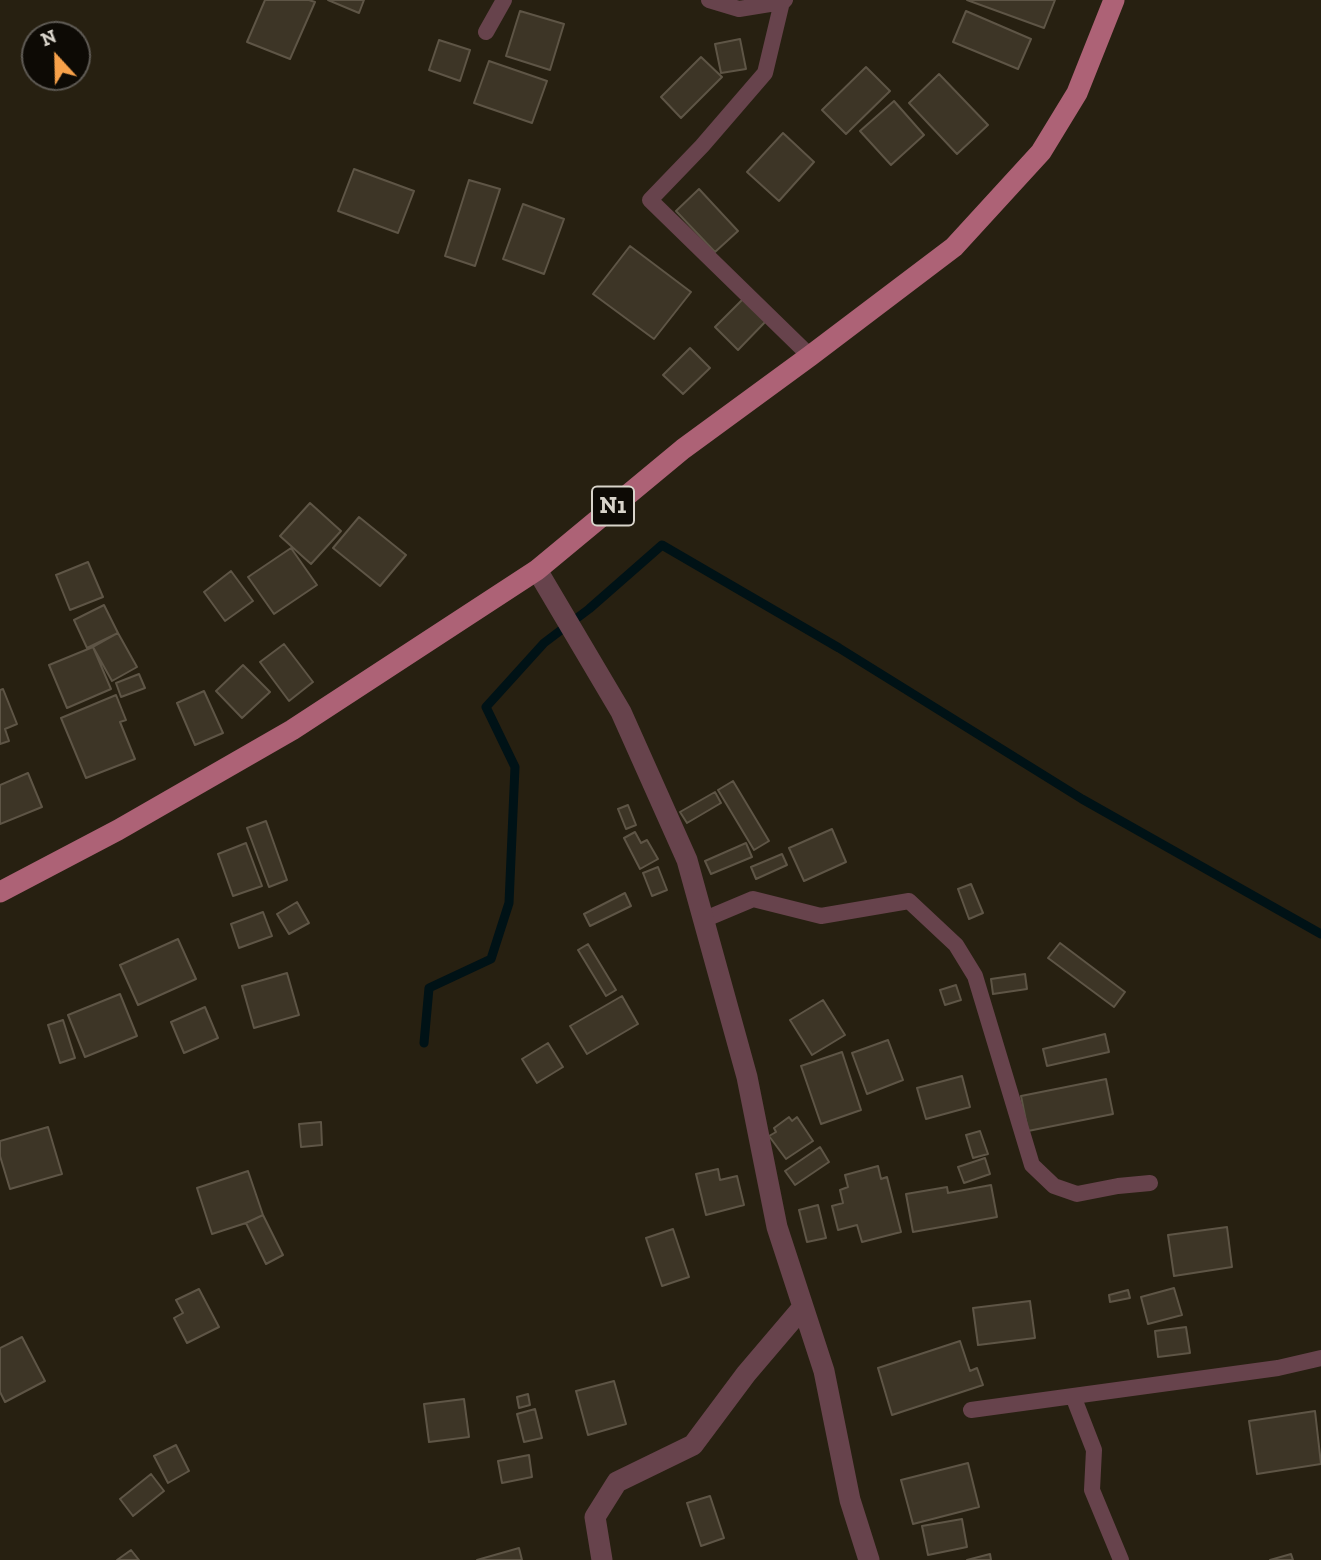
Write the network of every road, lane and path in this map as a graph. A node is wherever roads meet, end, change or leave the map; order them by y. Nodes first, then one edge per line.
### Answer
1 (504, 0) edge
2 (709, 0) edge
3 (1114, 0) edge
4 (784, 1) edge
5 (486, 32) dead end
6 (810, 356) junction
7 (537, 569) junction
8 (0, 892) edge
9 (703, 920) junction
10 (1150, 1183) dead end
11 (803, 1307) junction
12 (1321, 1358) edge
13 (1073, 1396) junction
14 (971, 1410) dead end
15 (602, 1560) edge
16 (869, 1560) edge
17 (1121, 1560) edge

1 - 5 lane
2 - 4 lane
3 - 6 main road, N1
4 - 6 lane
6 - 7 main road, N1
7 - 8 main road, N1
7 - 9 street
9 - 10 lane
9 - 11 street
11 - 15 street
11 - 16 street
12 - 13 lane
13 - 14 lane
13 - 17 lane

